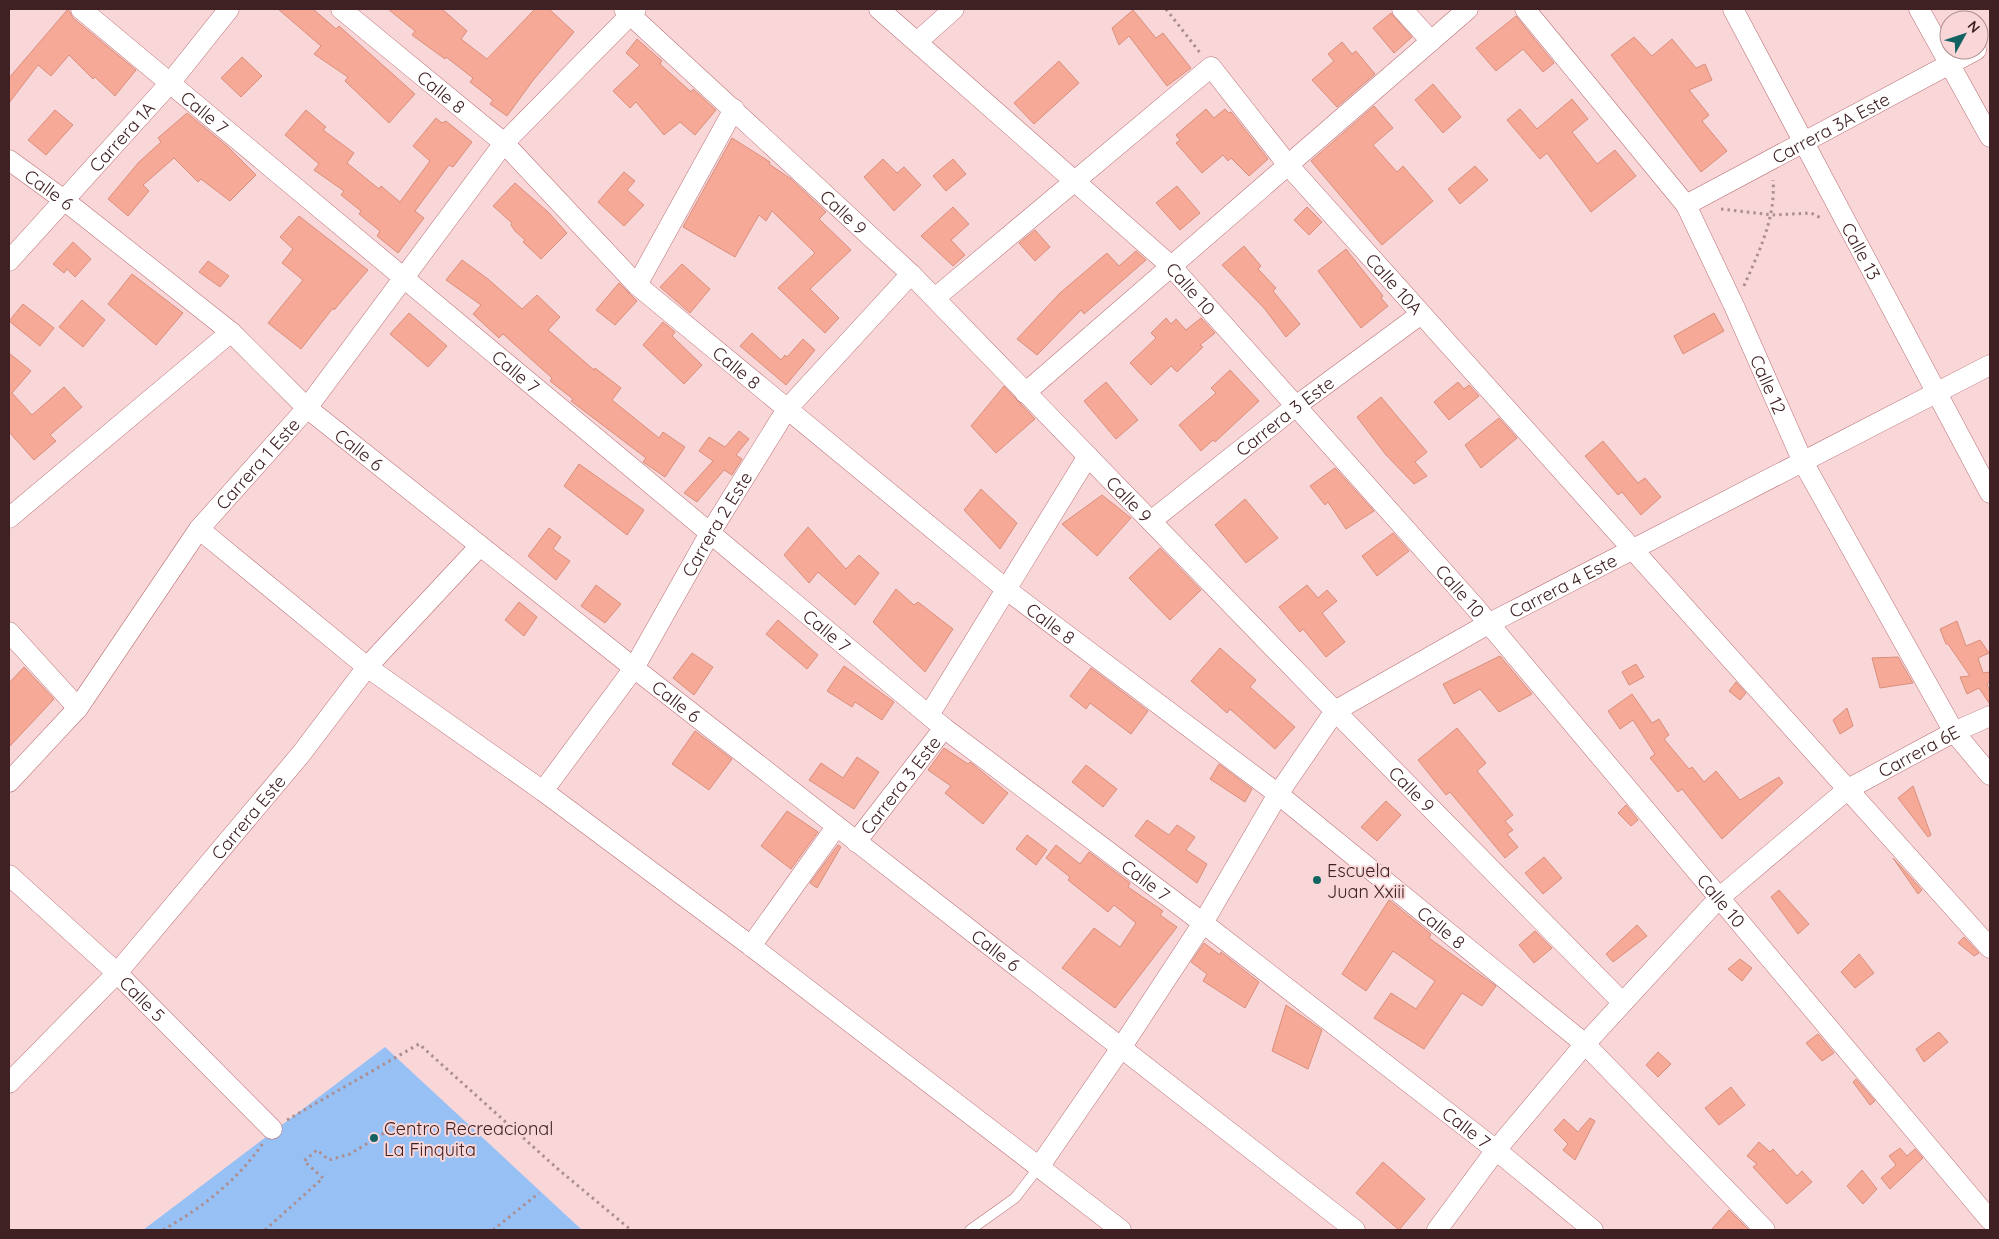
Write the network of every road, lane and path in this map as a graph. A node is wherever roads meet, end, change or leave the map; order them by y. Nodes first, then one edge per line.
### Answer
1 (81, 9) edge
2 (229, 9) edge
3 (341, 9) edge
4 (879, 9) edge
5 (954, 9) edge
6 (1166, 9) edge
7 (1402, 9) edge
8 (1468, 9) edge
9 (1525, 9) edge
10 (1733, 9) edge
11 (1919, 9) edge
12 (630, 11) edge
13 (1431, 41) junction
14 (917, 42) junction
15 (1957, 60) edge
16 (1950, 64) junction
17 (1211, 67) junction
18 (170, 82) junction
19 (734, 109) junction
20 (1990, 137) edge
21 (1804, 142) junction
22 (504, 143) junction
23 (9, 160) edge
24 (1771, 160) junction
25 (1288, 165) junction
26 (1074, 182) junction
27 (64, 200) junction
28 (1686, 205) junction
29 (1772, 215) junction
30 (1828, 222) dead end
31 (9, 261) edge
32 (1171, 266) junction
33 (912, 274) junction
34 (405, 278) junction
35 (637, 285) junction
36 (935, 298) junction
37 (1735, 308) junction
38 (1421, 314) junction
39 (231, 332) junction
40 (1990, 365) edge
41 (1937, 392) junction
42 (1025, 393) junction
43 (1296, 406) junction
44 (307, 408) junction
45 (787, 409) junction
46 (1088, 456) junction
47 (1803, 462) junction
48 (1990, 493) edge
49 (9, 518) edge
50 (1151, 521) junction
51 (200, 530) junction
52 (710, 533) junction
53 (480, 546) junction
54 (1634, 550) junction
55 (1007, 590) junction
56 (1488, 624) junction
57 (9, 632) edge
58 (367, 667) junction
59 (634, 668) junction
60 (78, 708) junction
61 (1335, 711) junction
62 (1990, 716) edge
63 (937, 722) junction
64 (1954, 732) junction
65 (1990, 775) edge
66 (9, 782) edge
67 (1848, 790) junction
68 (543, 791) junction
69 (1278, 794) junction
70 (836, 827) junction
71 (856, 842) junction
72 (9, 875) edge
73 (1719, 898) junction
74 (1203, 923) junction
75 (751, 946) junction
76 (1990, 948) edge
77 (117, 973) junction
78 (1622, 1002) junction
79 (1585, 1044) junction
80 (1121, 1048) junction
81 (9, 1084) edge
82 (397, 1125) dead end
83 (272, 1129) junction
84 (1496, 1150) junction
85 (1039, 1167) junction
86 (539, 1193) dead end
87 (1990, 1220) edge
88 (163, 1230) edge
89 (265, 1230) edge
90 (493, 1230) edge
91 (631, 1230) edge
92 (970, 1230) edge
93 (1121, 1230) edge
94 (1355, 1230) edge
95 (1439, 1230) edge
96 (1593, 1230) edge
97 (1765, 1230) edge

1 - 18 street, Calle 7
2 - 18 street, Carrera 1A
3 - 22 street, Calle 8
4 - 14 street, Calle 10
5 - 14 street
6 - 17 path
7 - 13 street
8 - 13 street
9 - 28 street, Calle 12
10 - 21 street, Calle 13
11 - 16 street
12 - 19 street, Calle 9
12 - 22 street, Carrera 1 Este
13 - 25 street
14 - 26 street, Calle 10
15 - 16 street, Carrera 3A Este
16 - 20 street
16 - 21 street, Carrera 3A Este
17 - 25 street, Calle 10A
17 - 26 street
18 - 27 street, Carrera 1A
18 - 34 street, Calle 7
19 - 33 street, Calle 9
19 - 35 street
21 - 24 street, Carrera 3A Este
21 - 41 street, Calle 13
22 - 34 street, Carrera 1 Este
22 - 35 street, Calle 8
23 - 27 street, Calle 6
24 - 28 street, Carrera 3A Este
24 - 29 path
25 - 32 street
25 - 38 street, Calle 10A
26 - 32 street, Calle 10
26 - 36 street
27 - 31 street, Carrera 1A
27 - 39 street, Calle 6
28 - 29 path
28 - 37 street, Calle 12
29 - 30 path
29 - 37 path
32 - 42 street
32 - 43 street, Calle 10
33 - 36 street, Calle 9
33 - 45 street, Carrera 2 Este
34 - 44 street, Carrera 1 Este
34 - 52 street, Calle 7
35 - 45 street, Calle 8
36 - 42 street, Calle 9
37 - 47 street, Calle 12
38 - 43 street, Carrera 3 Este
38 - 54 street, Calle 10A
39 - 44 street, Calle 6
39 - 49 street
40 - 41 street, Carrera 4 Este
41 - 47 street, Carrera 4 Este
41 - 48 street, Calle 13
42 - 46 street, Calle 9
43 - 50 street, Carrera 3 Este
43 - 56 street, Calle 10
44 - 51 street, Carrera 1 Este
44 - 53 street, Calle 6
45 - 52 street, Carrera 2 Este
45 - 55 street, Calle 8
46 - 50 street, Calle 9
46 - 55 street, Carrera 3 Este
47 - 54 street, Carrera 4 Este
47 - 64 street, Calle 12
50 - 61 street, Calle 9
51 - 58 street
51 - 60 street, Carrera 1 Este
52 - 59 street, Carrera 2 Este
52 - 63 street, Calle 7
53 - 58 street, Carrera Este
53 - 59 street, Calle 6
54 - 56 street, Carrera 4 Este
54 - 67 street, Calle 10A
55 - 63 street, Carrera 3 Este
55 - 69 street, Calle 8
56 - 61 street, Carrera 4 Este
56 - 73 street, Calle 10
57 - 60 street
58 - 68 street
58 - 77 street, Carrera Este
59 - 68 street, Carrera 2 Este
59 - 70 street, Calle 6
60 - 66 street, Carrera 1 Este
61 - 69 street, Carrera 4 Este
61 - 78 street, Calle 9
62 - 64 street, Carrera 6E
63 - 71 street, Carrera 3 Este
63 - 74 street, Calle 7
64 - 65 street, Calle 12
64 - 67 street, Carrera 6E
67 - 73 street, Carrera 6E
67 - 76 street, Calle 10A
68 - 75 street
69 - 74 street, Carrera 4 Este
69 - 79 street, Calle 8
70 - 71 street, Calle 6
70 - 75 street
71 - 80 street, Calle 6
72 - 77 street, Calle 5
73 - 78 street, Carrera 6E
73 - 87 street, Calle 10
74 - 80 street, Carrera 4 Este
74 - 84 street, Calle 7
75 - 85 street
77 - 81 street, Carrera Este
77 - 83 street, Calle 5
78 - 79 street, Carrera 6E
79 - 84 street, Carrera 6E
79 - 97 street, Calle 8
80 - 85 street, Carrera 4 Este
80 - 94 street, Calle 6
82 - 89 path
83 - 88 path
83 - 91 path
84 - 95 street, Carrera 6E
84 - 96 street, Calle 7
85 - 92 lane
85 - 93 street
86 - 90 path

